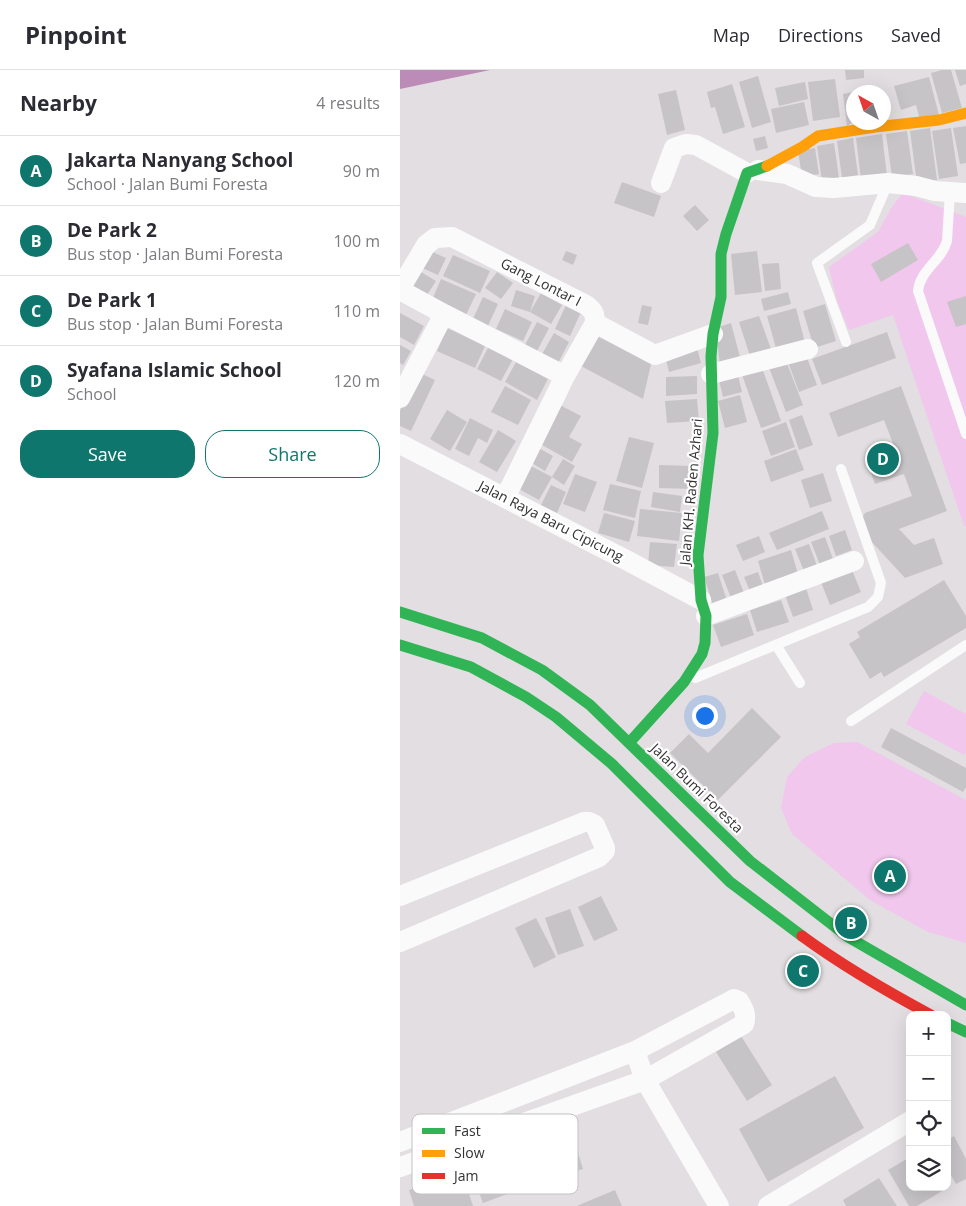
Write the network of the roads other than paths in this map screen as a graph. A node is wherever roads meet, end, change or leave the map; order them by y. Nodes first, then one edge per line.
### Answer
1 (966, 113) edge
2 (749, 176) junction
3 (664, 178) dead end
4 (888, 183) junction
5 (958, 193) edge
6 (400, 289) edge
7 (444, 314) junction
8 (595, 324) junction
9 (712, 334) junction
10 (846, 342) dead end
11 (808, 349) dead end
12 (711, 374) junction
13 (565, 376) junction
14 (400, 398) edge
15 (966, 434) edge
16 (400, 444) edge
17 (841, 469) dead end
18 (505, 498) junction
19 (854, 561) dead end
20 (703, 608) junction
21 (400, 612) edge
22 (776, 645) junction
23 (400, 646) edge
24 (966, 646) edge
25 (684, 682) junction
26 (800, 683) dead end
27 (851, 721) dead end
28 (629, 743) junction
29 (400, 896) edge
30 (400, 942) edge
31 (966, 1005) edge
32 (924, 1011) edge
33 (951, 1025) edge
34 (966, 1032) edge
35 (635, 1051) junction
36 (645, 1080) junction
37 (472, 1114) edge
38 (549, 1114) edge
39 (906, 1123) edge
40 (412, 1137) edge
41 (400, 1142) edge
42 (412, 1163) edge
43 (400, 1167) edge
44 (720, 1206) edge
45 (768, 1206) edge

1 - 2 main road
2 - 3 street
2 - 4 street
2 - 9 main road, Jalan KH. Raden Azhari
4 - 5 street
4 - 10 lane
5 - 15 lane
6 - 7 street
6 - 8 street, Gang Lontar I
7 - 13 street
7 - 14 street
8 - 9 street
8 - 13 street
9 - 12 main road, Jalan KH. Raden Azhari
11 - 12 street
12 - 20 main road, Jalan KH. Raden Azhari
13 - 18 street
16 - 18 street, Jalan Raya Baru Cipicung
17 - 22 lane
18 - 20 street, Jalan Raya Baru Cipicung
19 - 20 street
20 - 25 main road, Jalan KH. Raden Azhari
21 - 28 main road, Jalan Bumi Foresta
22 - 25 lane
22 - 26 lane
23 - 32 main road
24 - 27 lane
25 - 28 main road, Jalan KH. Raden Azhari
28 - 31 main road, Jalan Bumi Foresta
29 - 30 street
33 - 34 main road
35 - 36 street
35 - 36 street
35 - 37 street
36 - 38 street
36 - 44 street
39 - 45 street
40 - 41 street
42 - 43 street

